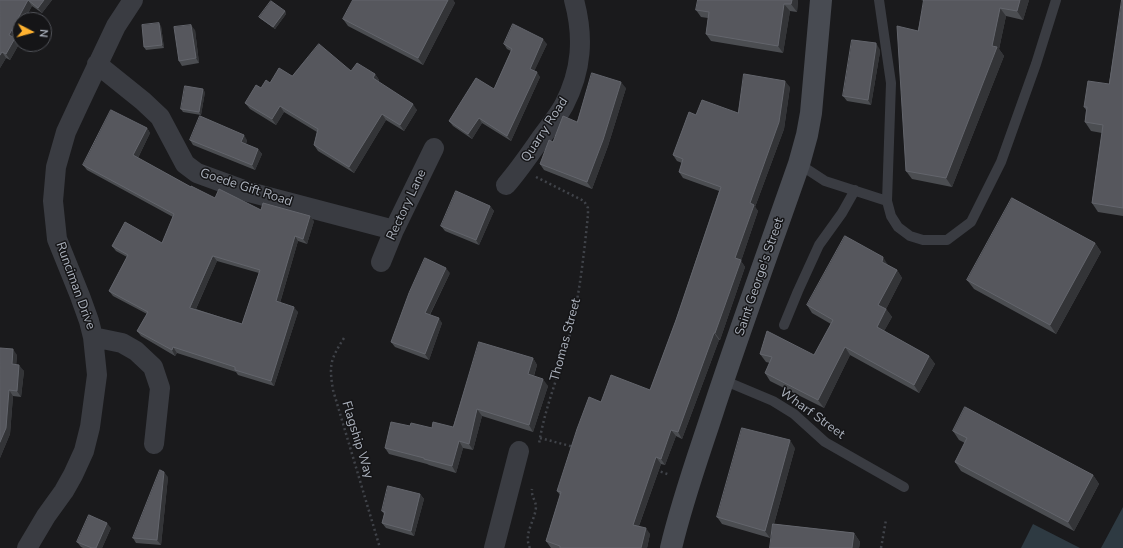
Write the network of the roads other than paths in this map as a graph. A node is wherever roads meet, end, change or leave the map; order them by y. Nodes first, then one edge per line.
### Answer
1 (133, 0) edge
2 (574, 0) edge
3 (821, 0) edge
4 (879, 0) edge
5 (1056, 0) edge
6 (97, 64) junction
7 (434, 148) dead end
8 (799, 164) junction
9 (506, 185) dead end
10 (855, 190) junction
11 (887, 202) junction
12 (394, 230) junction
13 (381, 262) dead end
14 (784, 325) dead end
15 (93, 337) junction
16 (723, 380) junction
17 (154, 444) dead end
18 (519, 451) road end
19 (904, 487) dead end
20 (27, 548) edge
21 (494, 548) edge
22 (671, 548) edge

1 - 6 street, Runciman Drive
2 - 9 street, Quarry Road
3 - 8 main road, Saint George's Street
4 - 11 lane
5 - 11 lane
6 - 12 street, Goede Gift Road
6 - 15 street, Runciman Drive
7 - 12 street, Rectory Lane
8 - 10 lane
8 - 16 main road, Saint George's Street
10 - 11 lane
10 - 14 lane
12 - 13 street, Rectory Lane
15 - 17 street
15 - 20 street, Runciman Drive
16 - 19 lane, Wharf Street
16 - 22 main road, Saint George's Street
18 - 21 street

